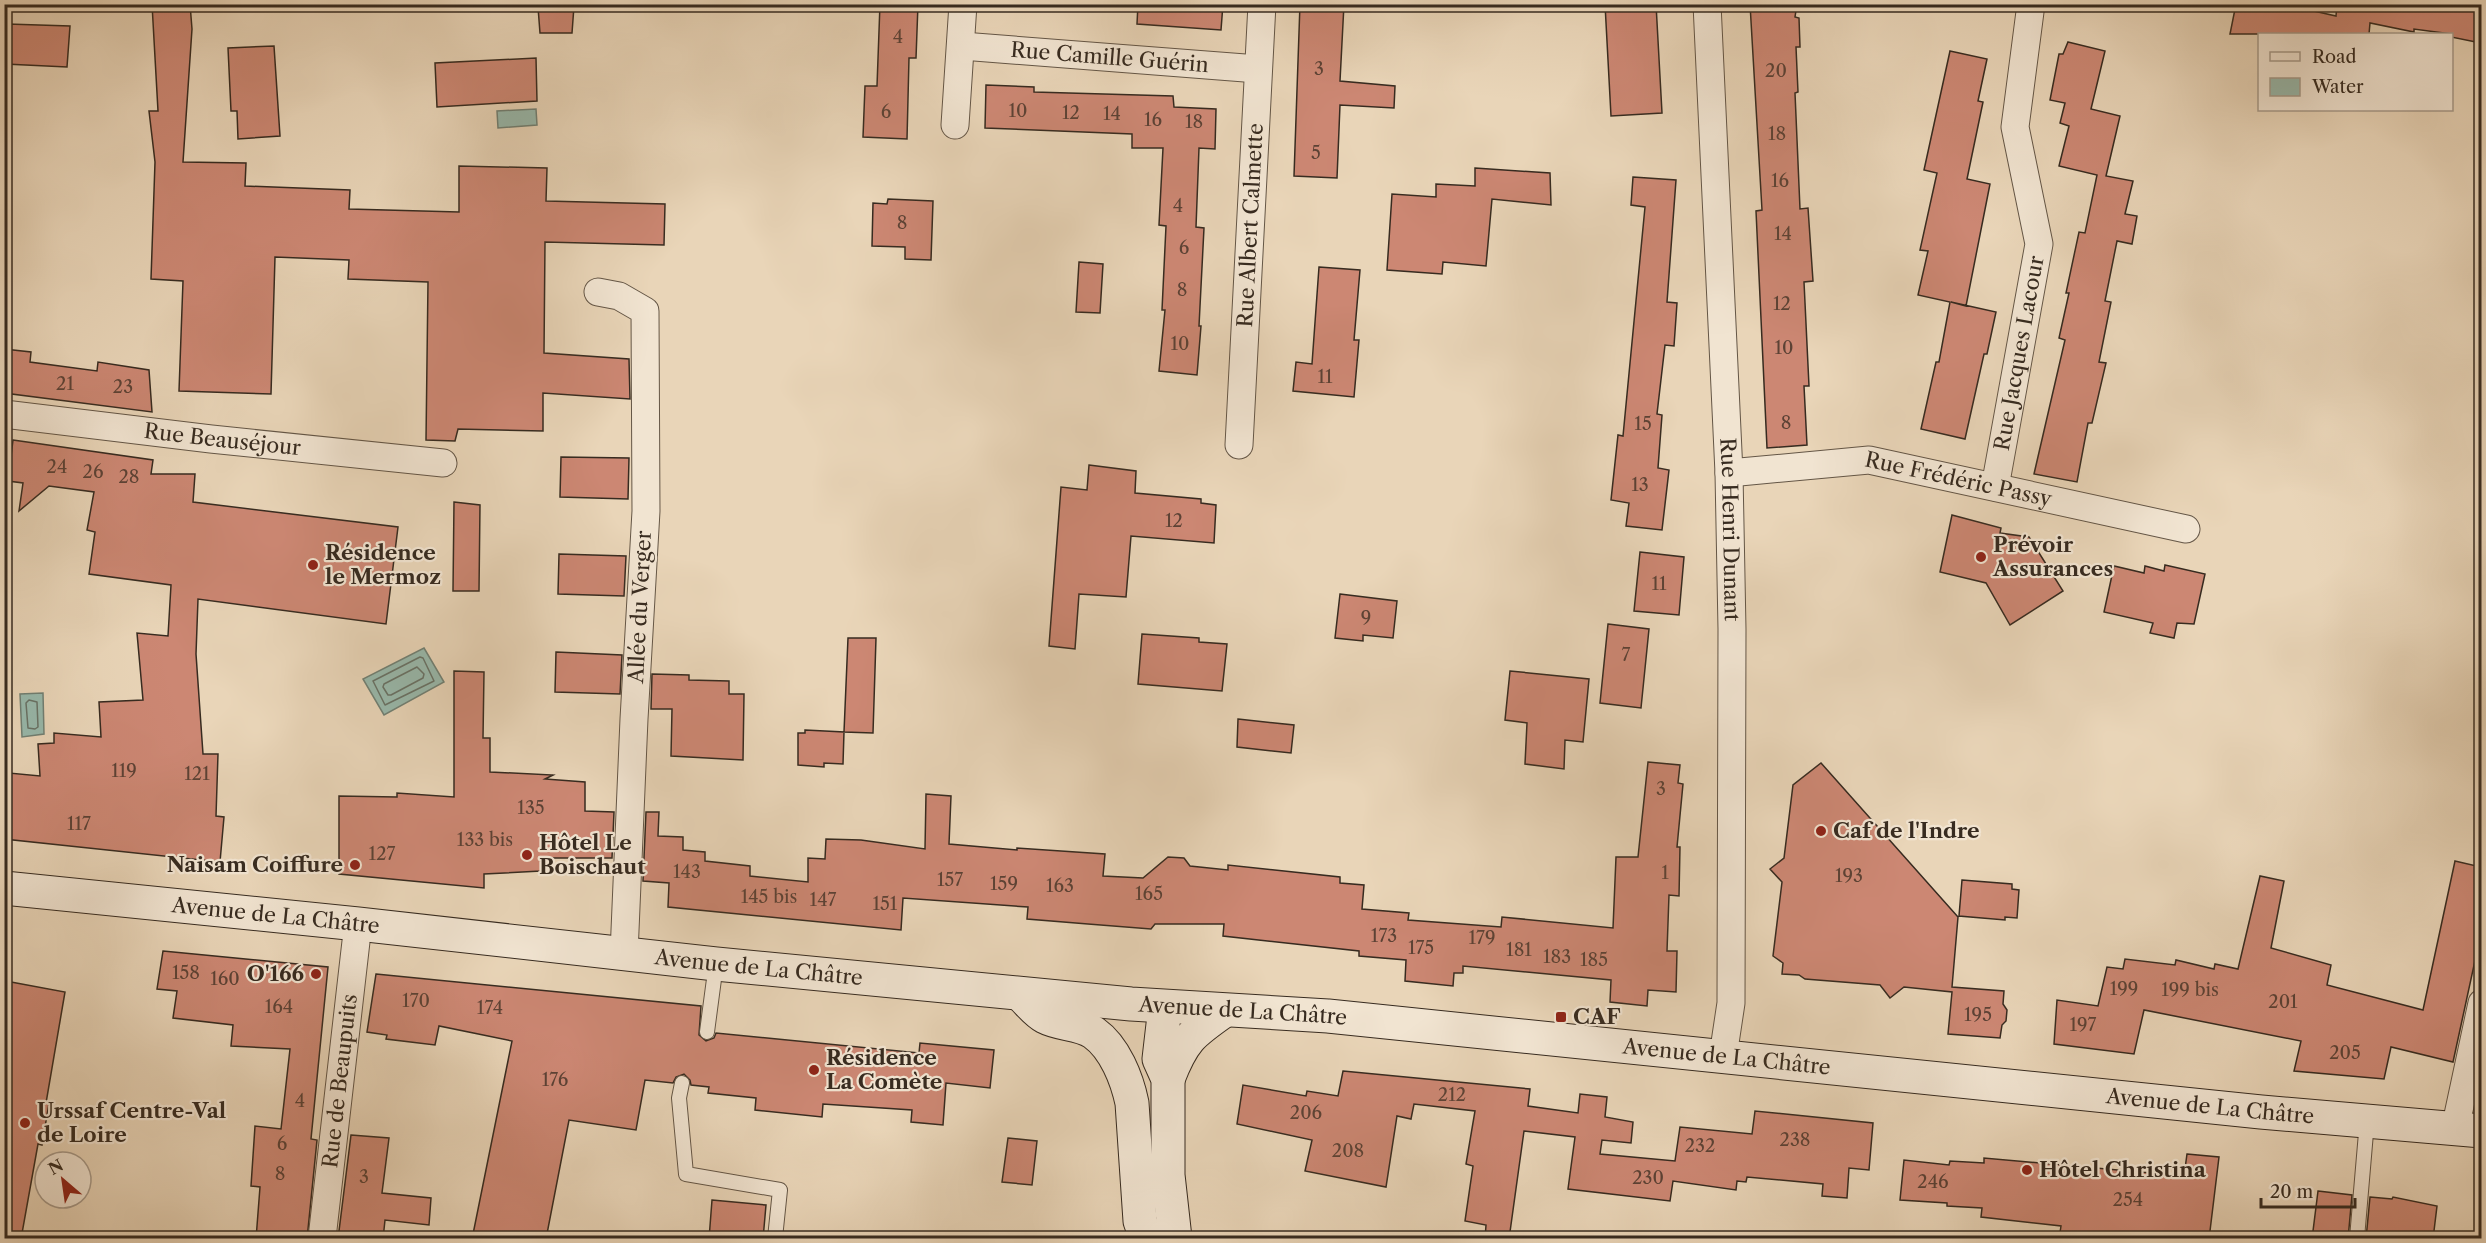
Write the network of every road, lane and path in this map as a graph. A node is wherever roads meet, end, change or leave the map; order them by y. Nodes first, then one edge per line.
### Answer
1 (963, 4) edge
2 (1262, 4) edge
3 (1707, 4) edge
4 (2031, 4) edge
5 (962, 46) junction
6 (1258, 69) junction
7 (955, 125) dead end
8 (598, 292) dead end
9 (4, 414) edge
10 (1239, 445) dead end
11 (443, 463) dead end
12 (1729, 472) junction
13 (1995, 487) junction
14 (2186, 529) dead end
15 (4, 888) edge
16 (358, 924) junction
17 (624, 954) junction
18 (716, 964) junction
19 (1019, 994) junction
20 (2481, 1003) edge
21 (1166, 1007) junction
22 (1224, 1011) junction
23 (707, 1032) dead end
24 (1723, 1056) junction
25 (1163, 1069) junction
26 (682, 1083) dead end
27 (1132, 1103) junction
28 (2367, 1121) junction
29 (2468, 1130) edge
30 (322, 1239) edge
31 (775, 1239) edge
32 (1146, 1239) edge
33 (1174, 1239) edge
34 (2357, 1239) edge

1 - 5 street
2 - 6 street, Rue Albert Calmette
3 - 12 street, Rue Henri Dunant
4 - 13 street, Rue Jacques Lacour
5 - 6 street, Rue Camille Guérin
5 - 7 street
6 - 10 street, Rue Albert Calmette
8 - 17 street, Allée du Verger
9 - 11 street, Rue Beauséjour
12 - 13 street, Rue Frédéric Passy
12 - 24 street, Rue Henri Dunant
13 - 14 street, Rue Frédéric Passy
15 - 16 main road, Avenue de La Châtre
16 - 17 main road, Avenue de La Châtre
16 - 30 street, Rue de Beaupuits
17 - 18 main road, Avenue de La Châtre
18 - 19 main road, Avenue de La Châtre
18 - 23 lane
19 - 21 main road, Avenue de La Châtre
19 - 27 main road
20 - 29 street
21 - 22 main road, Avenue de La Châtre
21 - 25 main road
22 - 24 main road, Avenue de La Châtre
22 - 25 main road
24 - 28 main road, Avenue de La Châtre
25 - 27 main road
25 - 33 main road
26 - 31 lane
27 - 32 main road
28 - 29 main road, Avenue de La Châtre
28 - 34 lane

